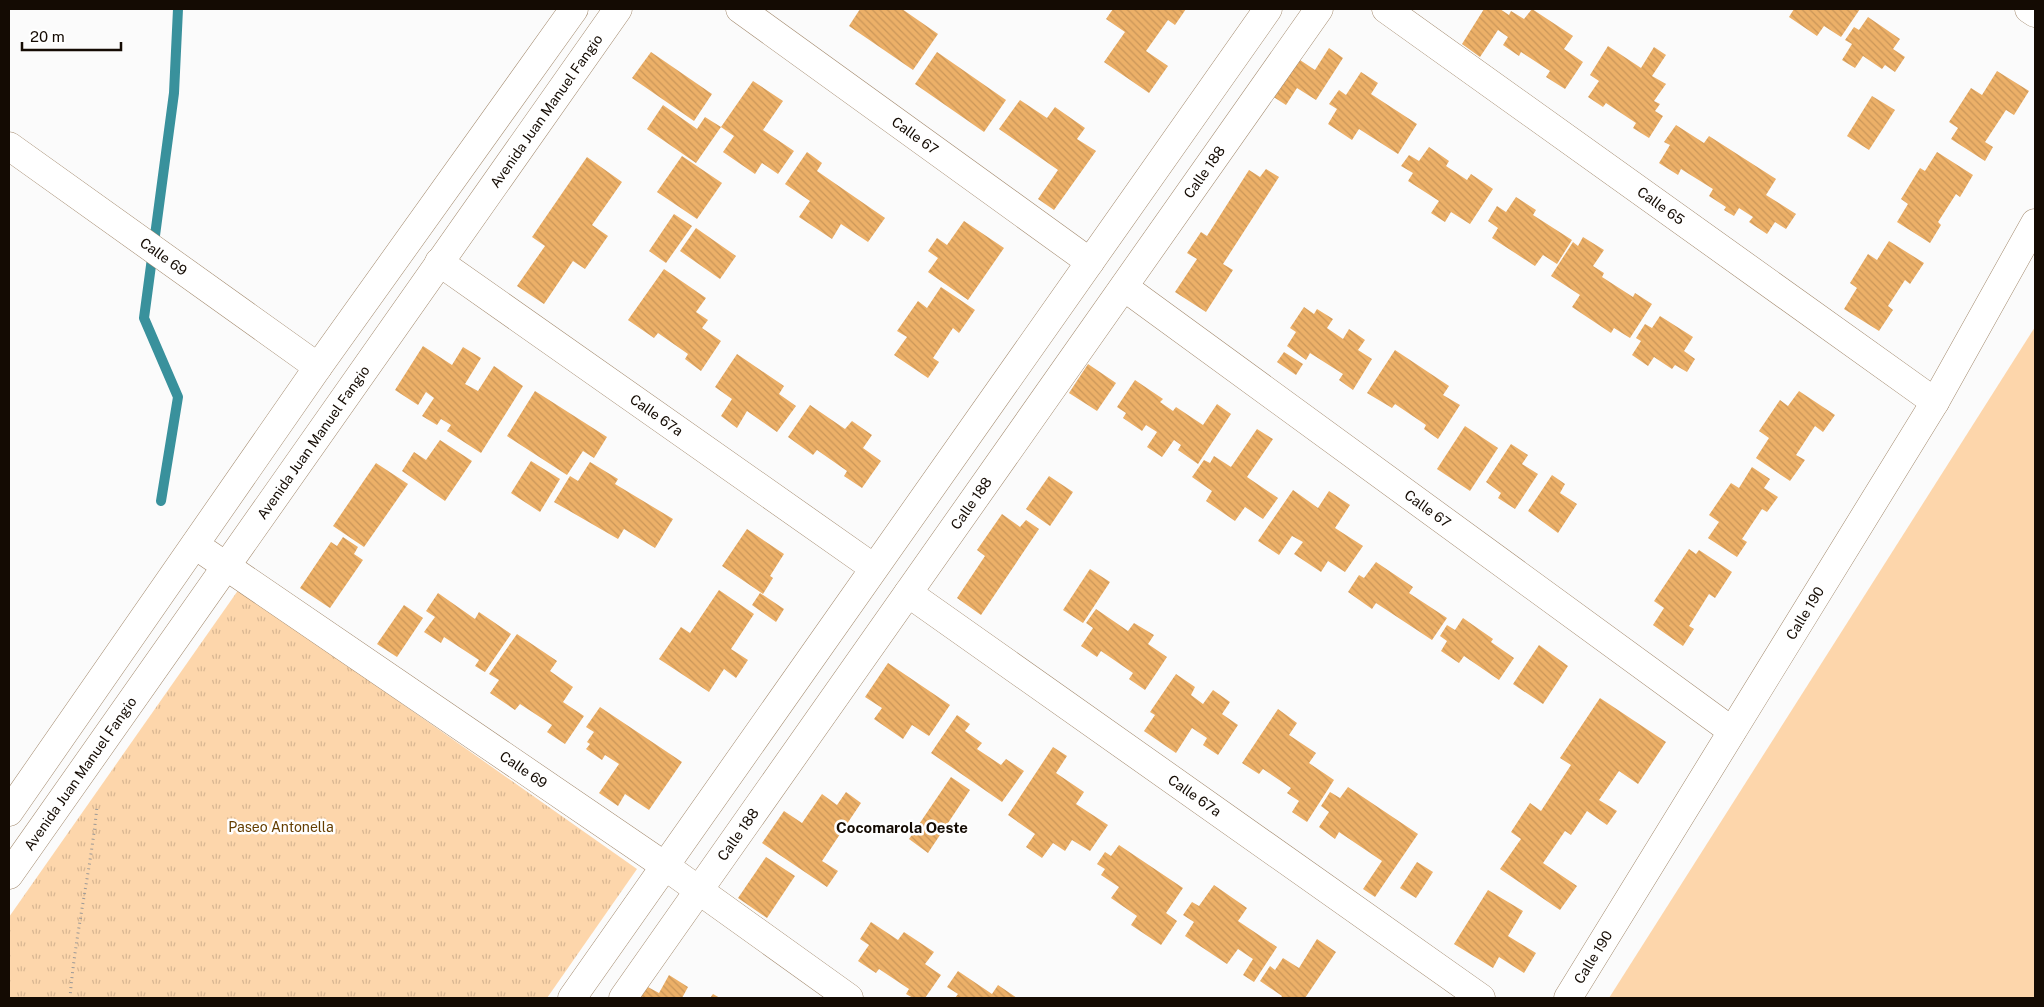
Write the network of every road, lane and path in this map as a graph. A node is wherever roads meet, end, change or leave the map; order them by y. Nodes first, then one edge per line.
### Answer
1 (574, 9) edge
2 (618, 9) edge
3 (740, 9) edge
4 (1268, 9) edge
5 (1319, 9) edge
6 (1386, 9) edge
7 (2029, 9) edge
8 (2035, 13) edge
9 (9, 146) edge
10 (2035, 223) edge
11 (440, 262) junction
12 (1090, 262) junction
13 (1124, 286) junction
14 (318, 367) junction
15 (1935, 402) junction
16 (195, 545) junction
17 (226, 566) junction
18 (874, 568) junction
19 (908, 592) junction
20 (1732, 731) junction
21 (98, 798) dead end
22 (9, 812) edge
23 (665, 866) junction
24 (9, 875) edge
25 (700, 890) junction
26 (70, 998) edge
27 (572, 998) edge
28 (624, 998) edge
29 (848, 998) edge
30 (1481, 998) edge
31 (1568, 998) edge

1 - 14 street
2 - 11 street, Avenida Juan Manuel Fangio
3 - 12 street, Calle 67
4 - 12 street
5 - 13 street, Calle 188
6 - 15 street, Calle 65
7 - 8 street
9 - 14 street, Calle 69
10 - 15 street, Calle 190
11 - 17 street, Avenida Juan Manuel Fangio
11 - 18 street, Calle 67a
12 - 18 street
13 - 19 street, Calle 188
13 - 20 street, Calle 67
14 - 16 street
15 - 20 street, Calle 190
16 - 17 street, Calle 69
16 - 22 street
17 - 23 street, Calle 69
17 - 24 street, Avenida Juan Manuel Fangio
18 - 23 street
19 - 25 street, Calle 188
19 - 30 street, Calle 67a
20 - 31 street, Calle 190
21 - 26 path
23 - 25 street, Calle 69
23 - 27 street
25 - 28 street, Calle 188
25 - 29 street, Calle 69

